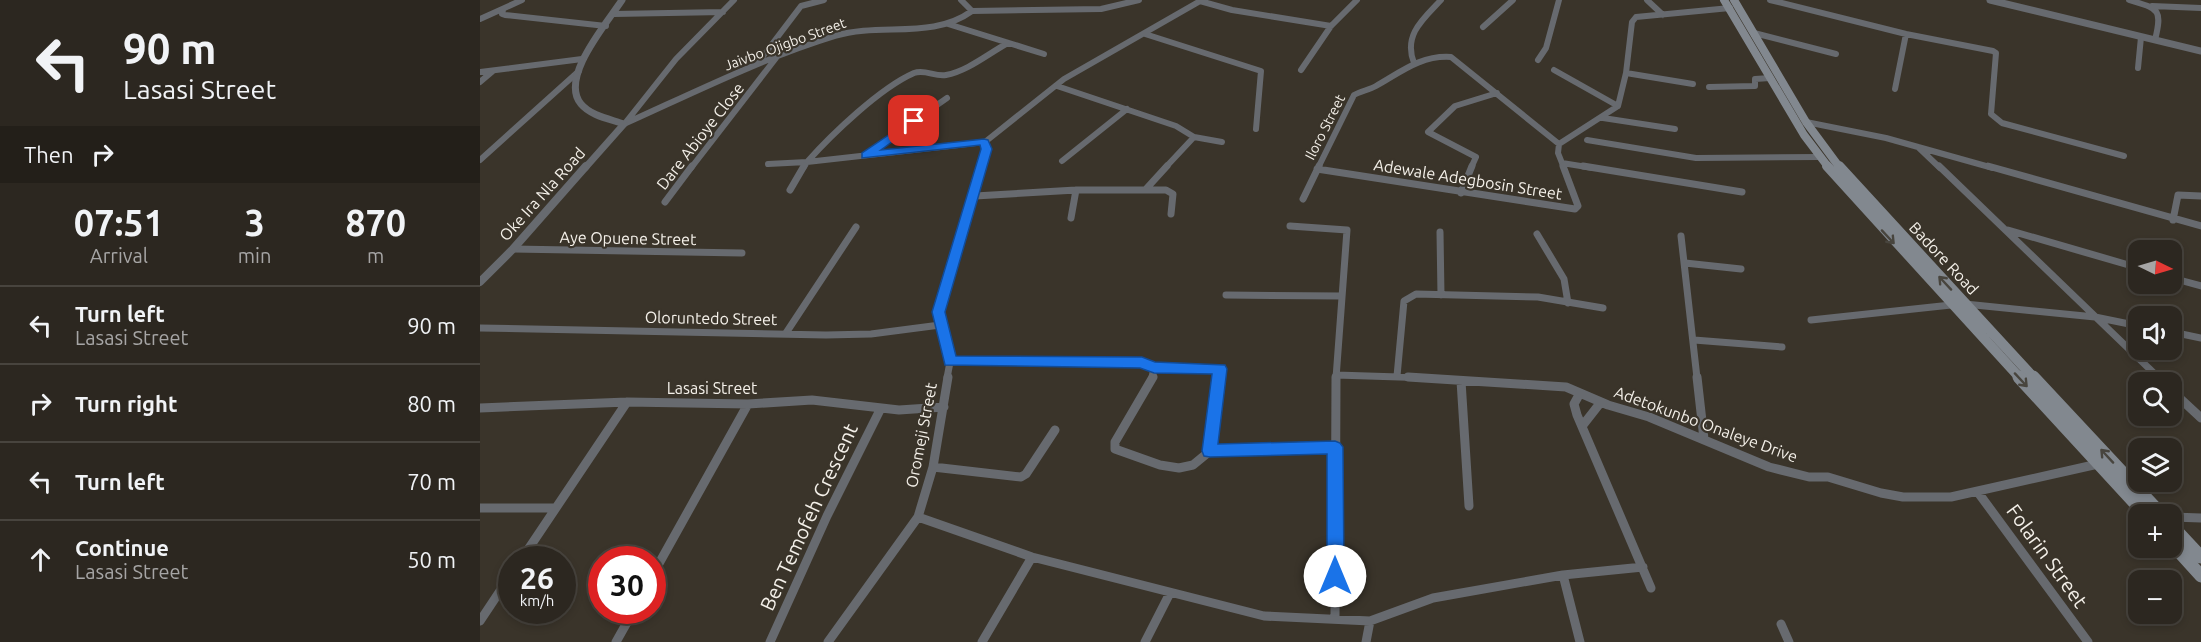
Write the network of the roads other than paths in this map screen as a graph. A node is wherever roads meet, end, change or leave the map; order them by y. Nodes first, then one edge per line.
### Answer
1 (522, 0) edge
2 (622, 0) edge
3 (734, 0) edge
4 (824, 0) edge
5 (961, 0) edge
6 (1113, 0) edge
7 (1139, 0) edge
8 (1201, 0) edge
9 (1357, 0) edge
10 (1441, 0) edge
11 (1513, 0) edge
12 (1559, 0) edge
13 (1647, 0) edge
14 (1770, 0) edge
15 (1990, 0) edge
16 (2129, 0) edge
17 (1730, 3) edge
18 (1119, 6) junction
19 (2147, 6) junction
20 (2201, 8) edge
21 (503, 10) junction
22 (972, 11) junction
23 (723, 12) junction
24 (614, 14) junction
25 (1663, 15) junction
26 (480, 19) edge
27 (948, 24) junction
28 (606, 26) junction
29 (1331, 26) junction
30 (1483, 27) dead end
31 (1754, 33) junction
32 (1146, 34) junction
33 (1906, 34) junction
34 (2142, 37) junction
35 (2155, 40) junction
36 (1008, 42) junction
37 (2201, 51) edge
38 (1044, 54) dead end
39 (1836, 54) dead end
40 (777, 57) junction
41 (582, 59) junction
42 (1538, 60) dead end
43 (1414, 63) junction
44 (757, 64) junction
45 (2138, 68) dead end
46 (1301, 69) dead end
47 (495, 70) junction
48 (1554, 70) dead end
49 (579, 71) junction
50 (480, 72) edge
51 (1626, 74) junction
52 (1770, 78) junction
53 (480, 82) edge
54 (1693, 84) dead end
55 (1057, 86) junction
56 (1709, 87) dead end
57 (1895, 89) dead end
58 (1497, 93) junction
59 (947, 98) dead end
60 (1618, 106) junction
61 (1127, 109) junction
62 (1602, 118) junction
63 (1806, 122) junction
64 (624, 124) junction
65 (1256, 129) dead end
66 (1675, 129) dead end
67 (1194, 137) junction
68 (1587, 140) dead end
69 (984, 142) junction
70 (1222, 142) dead end
71 (1559, 144) junction
72 (1917, 146) junction
73 (866, 155) junction
74 (2124, 156) dead end
75 (1819, 157) junction
76 (480, 160) edge
77 (1062, 161) dead end
78 (807, 162) junction
79 (1562, 163) junction
80 (768, 164) dead end
81 (1317, 169) junction
82 (1146, 189) junction
83 (790, 190) dead end
84 (1076, 190) junction
85 (1742, 192) dead end
86 (1461, 193) junction
87 (975, 196) junction
88 (2201, 196) edge
89 (1303, 199) dead end
90 (665, 202) dead end
91 (1171, 214) dead end
92 (1071, 218) dead end
93 (2173, 220) junction
94 (1290, 226) dead end
95 (2201, 226) edge
96 (856, 227) dead end
97 (2006, 229) junction
98 (1440, 232) dead end
99 (1537, 234) dead end
100 (1681, 236) dead end
101 (513, 249) junction
102 (742, 254) dead end
103 (1920, 256) junction
104 (1908, 258) junction
105 (1685, 262) junction
106 (2128, 265) edge
107 (1741, 269) dead end
108 (2182, 281) edge
109 (480, 282) edge
110 (2201, 286) edge
111 (1226, 295) dead end
112 (1441, 295) junction
113 (1342, 296) junction
114 (1569, 303) junction
115 (1964, 304) junction
116 (1951, 305) junction
117 (1603, 308) dead end
118 (2095, 317) junction
119 (1811, 320) dead end
120 (2128, 324) edge
121 (940, 325) junction
122 (480, 328) edge
123 (786, 333) junction
124 (2182, 334) edge
125 (2201, 338) edge
126 (1694, 340) junction
127 (1782, 347) dead end
128 (950, 362) junction
129 (1154, 368) junction
130 (2153, 372) edge
131 (1336, 375) junction
132 (1397, 376) junction
133 (1461, 381) junction
134 (1580, 393) junction
135 (2182, 400) edge
136 (627, 402) junction
137 (1601, 402) junction
138 (748, 404) junction
139 (944, 407) junction
140 (480, 408) edge
141 (881, 408) junction
142 (2201, 418) edge
143 (1583, 425) junction
144 (1055, 430) dead end
145 (1704, 439) junction
146 (1335, 447) junction
147 (1210, 451) junction
148 (2098, 464) junction
149 (933, 467) junction
150 (1977, 491) junction
151 (2136, 504) edge
152 (2152, 504) edge
153 (1469, 506) dead end
154 (480, 508) edge
155 (555, 508) junction
156 (918, 517) junction
157 (2182, 517) edge
158 (2201, 518) edge
159 (2182, 537) edge
160 (530, 546) edge
161 (666, 551) edge
162 (2182, 555) edge
163 (1032, 557) junction
164 (2201, 557) edge
165 (1643, 567) junction
166 (1563, 575) junction
167 (2201, 576) edge
168 (1651, 588) dead end
169 (1170, 593) junction
170 (498, 594) edge
171 (1335, 619) junction
172 (480, 621) edge
173 (1370, 621) junction
174 (626, 624) edge
175 (1781, 624) dead end
176 (616, 642) edge
177 (770, 642) edge
178 (828, 642) edge
179 (982, 642) edge
180 (1145, 642) edge
181 (1366, 642) edge
182 (1580, 642) edge
183 (1789, 642) edge
184 (2088, 642) edge

1 - 21 street
2 - 24 street
3 - 23 street
4 - 44 street
5 - 22 street
6 - 18 street
7 - 18 street, Jaivbo Ojigbo Street
8 - 29 street
8 - 32 street
9 - 29 street
10 - 43 street
11 - 30 street
12 - 42 street
13 - 25 street
14 - 33 street
15 - 34 street
16 - 19 street
17 - 25 street
17 - 31 main road, Badore Road
17 - 52 main road, Badore Road
18 - 22 street, Jaivbo Ojigbo Street
19 - 20 street
19 - 35 street
21 - 26 street
21 - 28 street
22 - 27 street, Jaivbo Ojigbo Street
23 - 24 street
23 - 64 street
24 - 28 street
25 - 51 street
27 - 36 street
27 - 40 street, Jaivbo Ojigbo Street
28 - 41 street
29 - 46 street
31 - 39 street
31 - 63 main road, Badore Road
32 - 55 street
32 - 65 street
33 - 57 street
33 - 74 street
34 - 35 street
34 - 45 street
35 - 37 street
36 - 38 street
36 - 78 street
40 - 44 street, Jaivbo Ojigbo Street
40 - 90 street, Dare Abioye Close
41 - 47 street
41 - 49 street
43 - 58 street, Iloro Street
43 - 81 street, Iloro Street
44 - 64 street, Jaivbo Ojigbo Street
47 - 50 street
47 - 53 street
48 - 60 street
49 - 64 street
49 - 76 street
51 - 54 street
51 - 60 street
52 - 56 street
52 - 75 main road, Badore Road
55 - 61 street
55 - 69 street
58 - 71 street, Iloro Street
58 - 86 street
59 - 73 street
60 - 62 street
61 - 67 street
61 - 77 street
62 - 66 street
62 - 71 street
63 - 72 street
63 - 103 main road, Badore Road
64 - 101 street, Oke Ira Nla Road
67 - 70 street
67 - 82 street
68 - 75 street
69 - 73 street
69 - 87 street, Oromeji Street
71 - 79 street, Adewale Adegbosin Street
72 - 93 street
72 - 97 street
73 - 78 street
75 -> 104 main road, Badore Road
78 - 80 street
78 - 83 street
79 - 85 street
79 - 86 street, Adewale Adegbosin Street
81 - 86 street, Adewale Adegbosin Street
81 - 89 street, Iloro Street
82 - 84 street
82 - 91 street
84 - 87 street
84 - 92 street
87 - 121 street, Oromeji Street
88 - 93 street
93 - 95 street
94 - 113 street
96 - 123 street
97 - 106 street
97 - 118 street
98 - 112 street
99 - 114 street
100 - 105 street
101 - 102 street, Aye Opuene Street
101 - 109 street, Oke Ira Nla Road
103 - 104 main road
115 -> 103 main road, Badore Road
104 - 116 main road, Badore Road
105 - 107 street
105 - 126 street
108 - 110 street
111 - 113 street
112 - 114 street
112 - 132 street
113 - 131 street
114 - 117 street
115 - 118 street
152 -> 115 main road, Badore Road
116 - 119 street
116 -> 148 main road, Badore Road
118 - 120 street
118 - 130 street
121 - 123 street, Oloruntedo Street
121 - 128 street, Oromeji Street
122 - 123 street, Oloruntedo Street
124 - 125 street
126 - 127 street
126 - 145 street
128 - 129 street
128 - 139 street, Oromeji Street
129 - 147 street
129 - 147 street
131 - 132 street, Adetokunbo Onaleye Drive
131 - 146 street
132 - 133 street, Adetokunbo Onaleye Drive
133 - 134 street, Adetokunbo Onaleye Drive
133 - 153 street
134 - 137 street, Adetokunbo Onaleye Drive
134 - 143 street
135 - 142 street
136 - 138 street, Lasasi Street
136 - 140 street, Lasasi Street
136 - 155 street
137 - 143 street
137 - 145 street, Adetokunbo Onaleye Drive
138 - 141 street, Lasasi Street
138 - 161 street
139 - 141 street, Lasasi Street
139 - 149 street, Oromeji Street
141 - 177 street, Ben Temofeh Crescent
143 - 165 street
144 - 149 street
145 - 150 street, Adetokunbo Onaleye Drive
146 - 147 street
146 - 171 street
148 - 150 street, Adetokunbo Onaleye Drive
148 - 151 main road, Badore Road
149 - 156 street, Oromeji Street
150 - 184 street, Folarin Street
154 - 155 street
155 - 160 street
156 - 163 street
156 - 178 street, Oromeji Street
157 - 158 street
159 - 164 main road
162 - 167 main road
163 - 169 street
163 - 179 street
165 - 166 street
165 - 168 street
166 - 173 street
166 - 182 street
169 - 171 street
169 - 180 street
170 - 172 street
171 - 173 street
173 - 181 street
174 - 176 street
175 - 183 street

